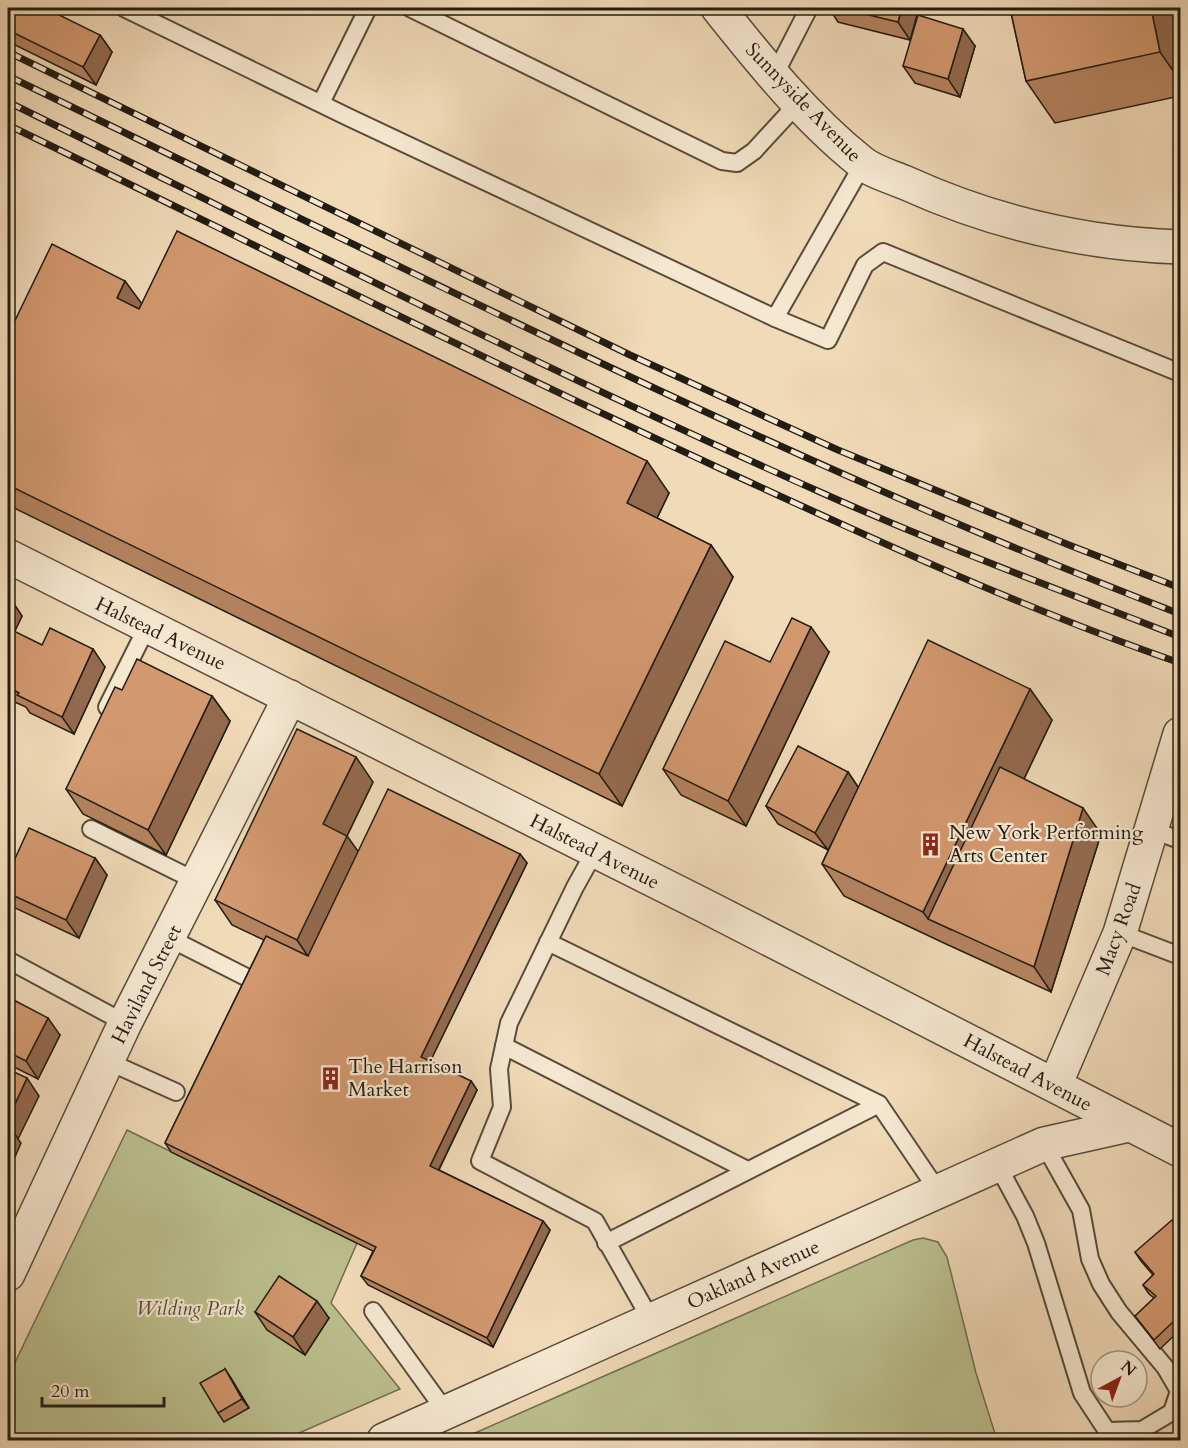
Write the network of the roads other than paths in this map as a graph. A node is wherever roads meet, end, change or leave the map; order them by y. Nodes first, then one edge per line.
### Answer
1 (123, 8) edge
2 (368, 8) edge
3 (410, 8) edge
4 (718, 8) edge
5 (808, 8) edge
6 (774, 76) junction
7 (799, 102) junction
8 (321, 103) junction
9 (862, 164) junction
10 (1180, 247) edge
11 (775, 318) junction
12 (1180, 373) edge
13 (8, 556) edge
14 (147, 627) junction
15 (290, 697) junction
16 (101, 718) edge
17 (1179, 744) edge
18 (90, 829) edge
19 (1166, 835) edge
20 (595, 850) junction
21 (198, 882) junction
22 (1120, 933) junction
23 (169, 938) junction
24 (548, 942) junction
25 (1180, 956) edge
26 (8, 960) edge
27 (246, 977) edge
28 (125, 1023) junction
29 (504, 1046) junction
30 (107, 1061) junction
31 (1055, 1085) junction
32 (176, 1092) dead end
33 (879, 1104) junction
34 (1129, 1125) junction
35 (1044, 1144) junction
36 (1180, 1150) edge
37 (997, 1164) junction
38 (747, 1170) junction
39 (938, 1191) junction
40 (606, 1242) junction
41 (8, 1274) edge
42 (373, 1311) dead end
43 (651, 1320) junction
44 (446, 1412) junction
45 (384, 1440) edge

1 - 8 lane
2 - 8 lane
3 - 7 lane
4 - 6 street, Sunnyside Avenue
5 - 6 lane
6 - 7 street, Sunnyside Avenue
7 - 9 street, Sunnyside Avenue
8 - 11 lane
9 - 10 street, Sunnyside Avenue
9 - 11 lane
11 - 12 lane
13 - 14 street, Halstead Avenue
14 - 15 street, Halstead Avenue
14 - 16 lane
15 - 20 street, Halstead Avenue
15 - 21 street, Haviland Street
17 - 19 street, Macy Road
18 - 21 lane
19 - 22 street, Macy Road
20 - 24 lane
20 - 31 street, Halstead Avenue
21 - 23 street, Haviland Street
22 - 25 lane
22 - 31 street, Macy Road
23 - 27 lane
23 - 28 street, Haviland Street
24 - 29 lane
24 - 33 lane
26 - 28 lane
28 - 30 street, Haviland Street
29 - 38 lane
29 - 40 lane
30 - 32 lane
30 - 41 street, Haviland Street
31 - 34 street, Halstead Avenue
33 - 38 lane
33 - 39 lane
34 - 35 street, Oakland Avenue
34 - 36 street, Halstead Avenue
35 - 37 street, Oakland Avenue
35 - 37 lane
37 - 39 street, Oakland Avenue
38 - 40 lane
39 - 43 street, Oakland Avenue
40 - 43 lane
42 - 44 lane
43 - 44 street, Oakland Avenue
44 - 45 street, Oakland Avenue

